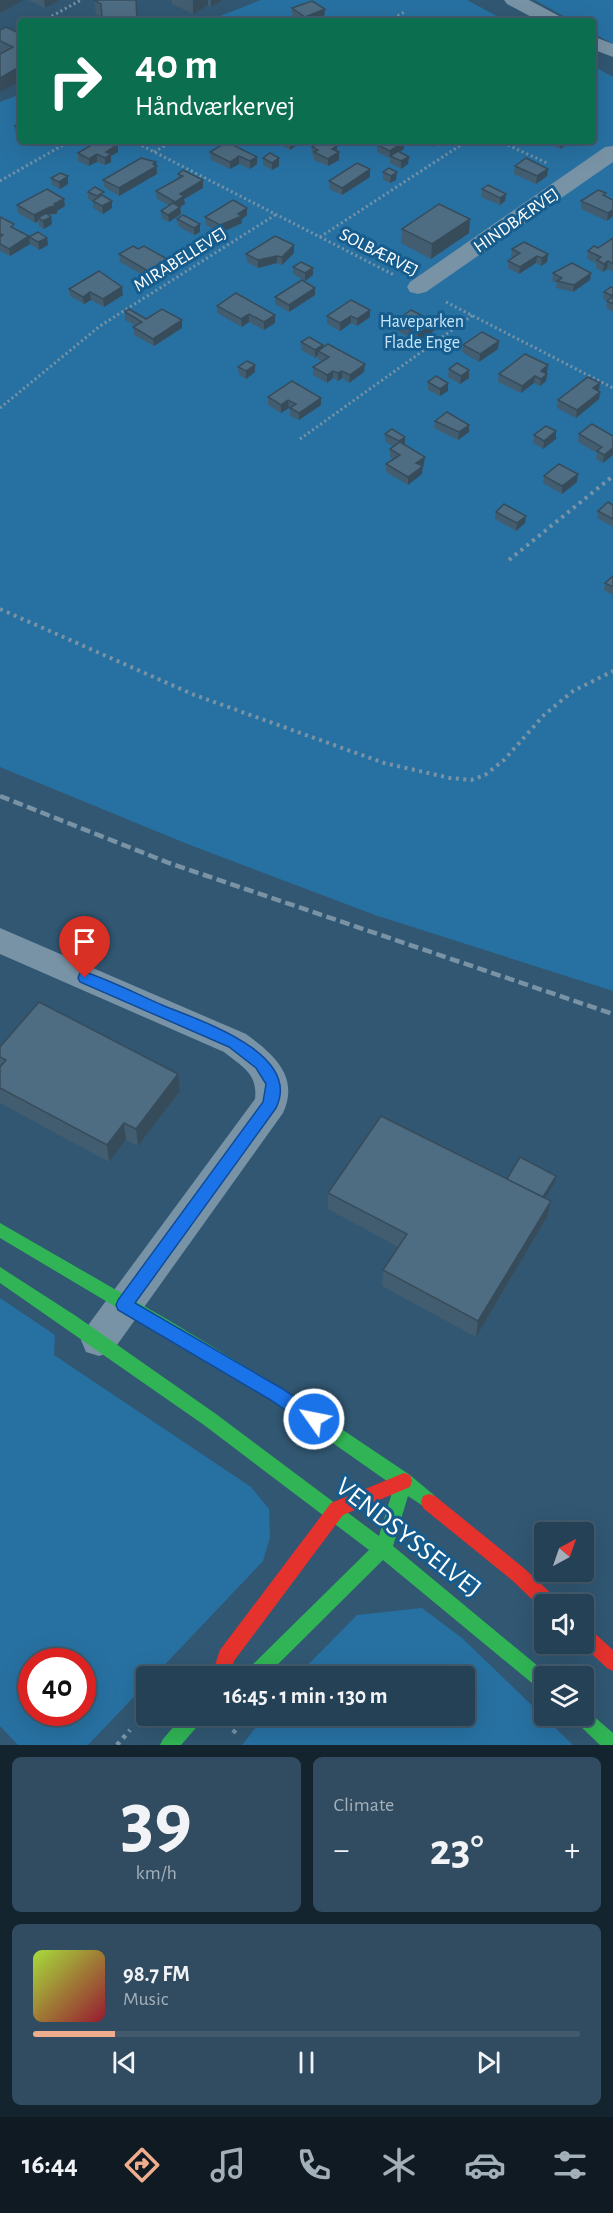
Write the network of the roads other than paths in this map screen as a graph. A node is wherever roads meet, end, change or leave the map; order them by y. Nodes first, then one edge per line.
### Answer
1 (514, 0) edge
2 (548, 18) edge
3 (596, 44) edge
4 (613, 51) edge
5 (613, 152) edge
6 (418, 287) road end
7 (0, 940) edge
8 (0, 1230) edge
9 (0, 1274) edge
10 (124, 1305) junction
11 (99, 1340) junction
12 (404, 1481) junction
13 (337, 1509) junction
14 (384, 1547) junction
15 (539, 1594) edge
16 (594, 1644) edge
17 (613, 1662) edge
18 (223, 1666) edge
19 (263, 1666) edge
20 (534, 1673) edge
21 (186, 1726) edge
22 (593, 1726) edge
23 (169, 1745) edge
24 (613, 1745) edge

1 - 2 street
3 - 4 street
5 - 6 street, HINDBÆRVEJ
7 - 10 street
8 - 10 street, VENDSYSSELVEJ
9 - 11 street, VENDSYSSELVEJ
10 - 11 street
10 - 12 street, VENDSYSSELVEJ
11 - 13 street, VENDSYSSELVEJ
12 - 13 street
12 - 14 street
12 - 15 street, VENDSYSSELVEJ
13 - 14 street, VENDSYSSELVEJ
13 - 18 street
14 - 19 street
14 - 20 street, VENDSYSSELVEJ
16 - 17 street
21 - 23 street
22 - 24 street

